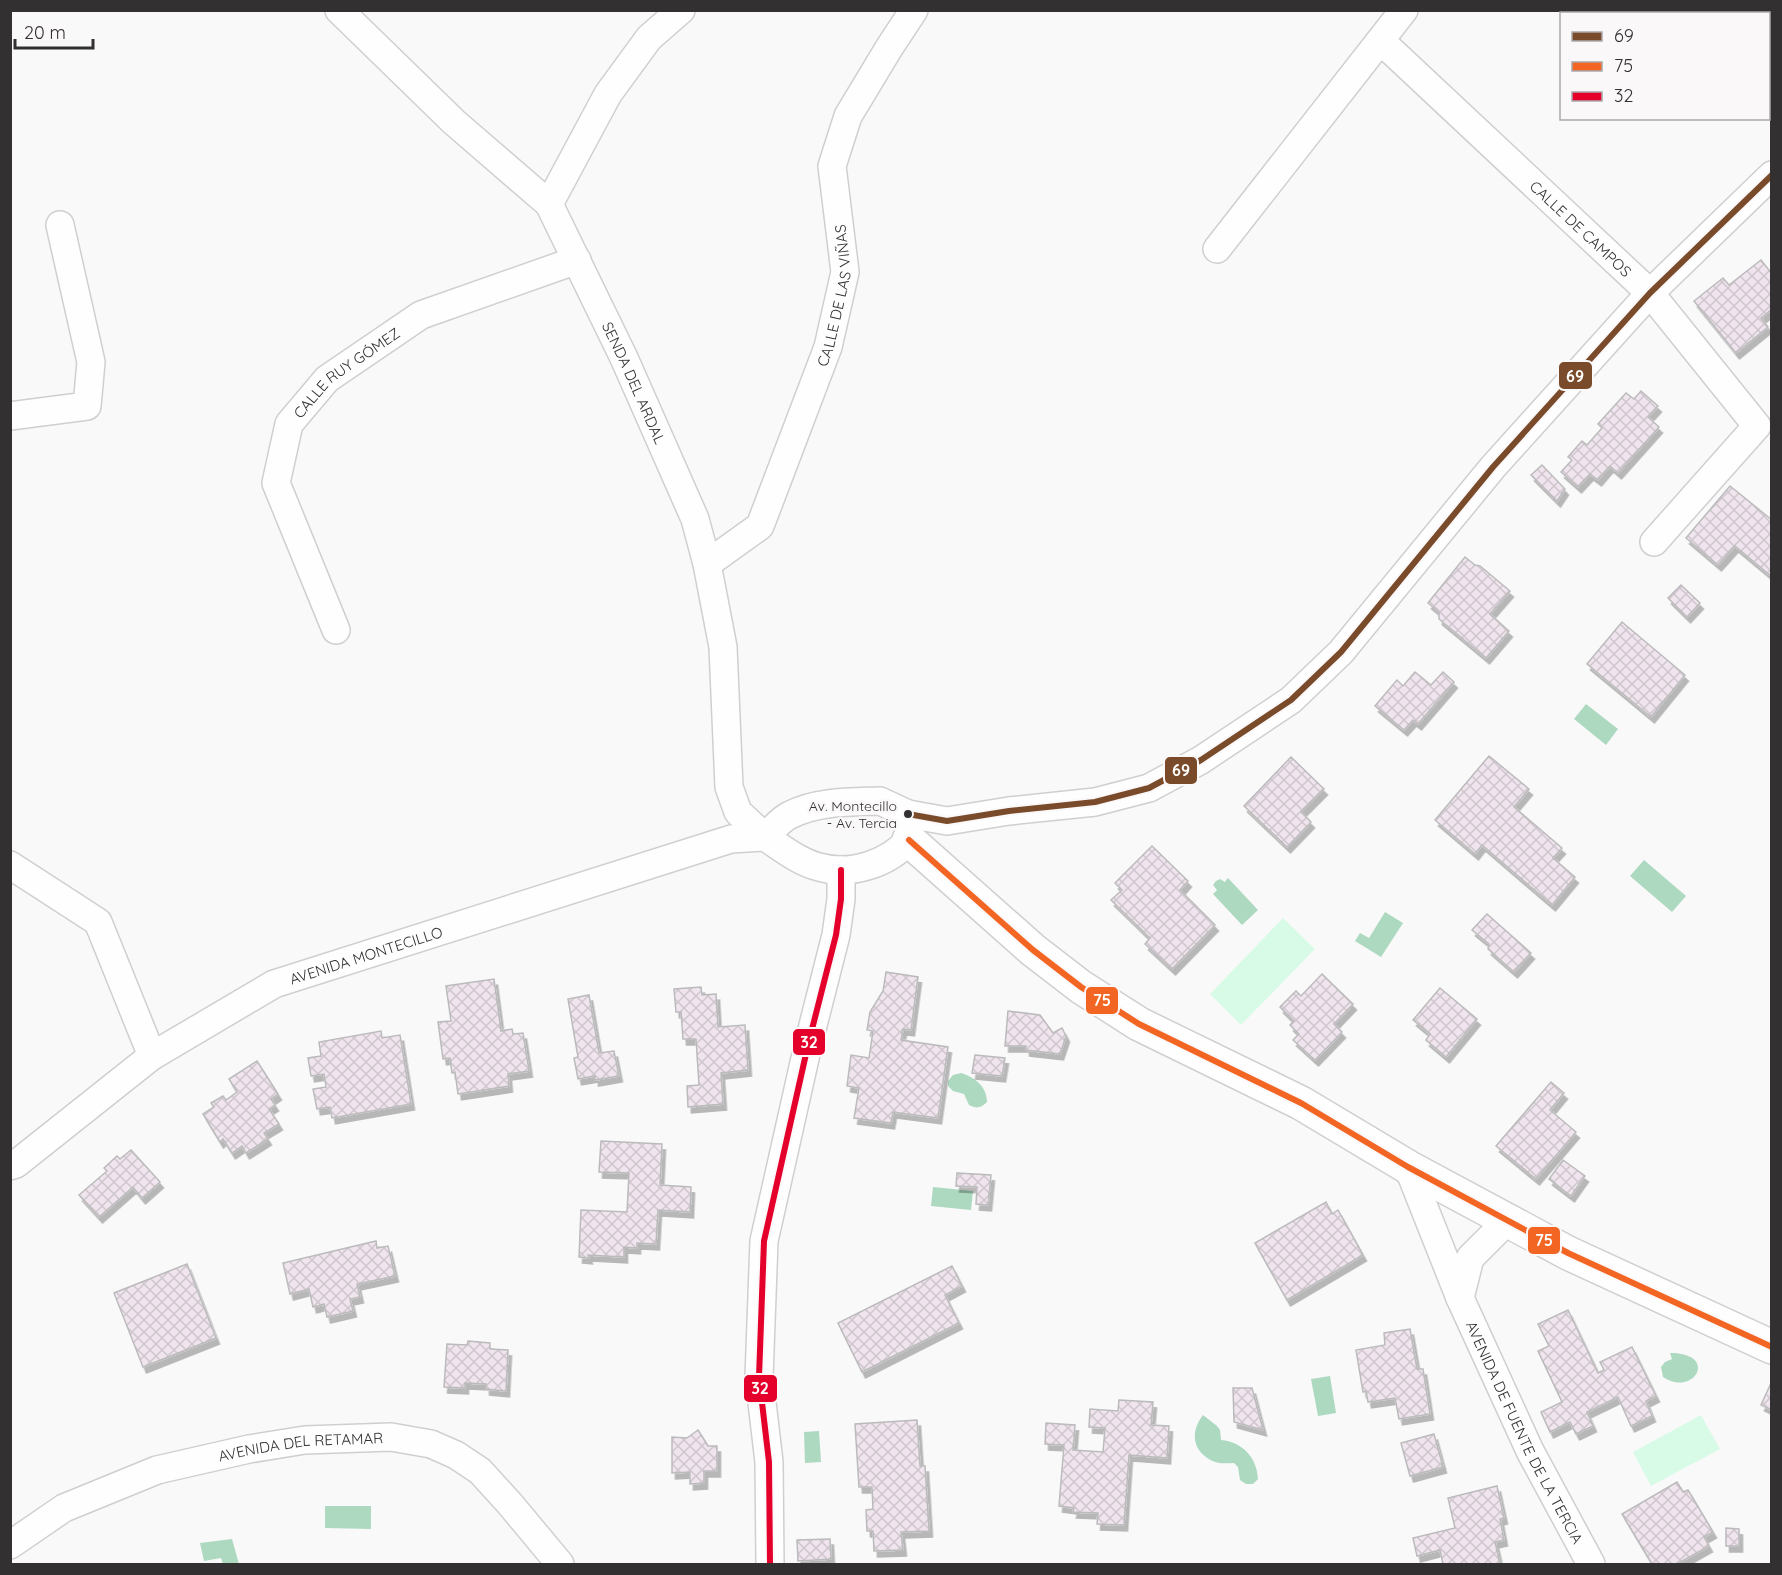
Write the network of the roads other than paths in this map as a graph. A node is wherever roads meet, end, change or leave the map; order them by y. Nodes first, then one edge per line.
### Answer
1 (339, 10) edge
2 (681, 10) edge
3 (914, 10) edge
4 (1404, 10) edge
5 (1381, 41) junction
6 (1772, 175) edge
7 (549, 204) junction
8 (60, 225) dead end
9 (1217, 249) dead end
10 (578, 261) junction
11 (1650, 293) junction
12 (10, 416) edge
13 (1654, 542) dead end
14 (707, 564) junction
15 (336, 630) dead end
16 (908, 827) junction
17 (765, 837) junction
18 (10, 865) edge
19 (841, 870) junction
20 (152, 1056) junction
21 (10, 1166) edge
22 (1408, 1167) junction
23 (1508, 1221) junction
24 (1460, 1298) junction
25 (1772, 1347) edge
26 (10, 1545) edge
27 (560, 1564) edge
28 (770, 1564) edge
29 (1591, 1564) edge

1 - 7 street, SENDA DEL ARDAL
2 - 7 street
3 - 14 street, CALLE DE LAS VIÑAS
4 - 5 street
5 - 9 street
5 - 11 street, CALLE DE CAMPOS
6 - 11 street
7 - 10 street, SENDA DEL ARDAL
8 - 12 street
10 - 14 street, SENDA DEL ARDAL
10 - 15 street, CALLE RUY GÓMEZ
11 - 13 street, CALLE DE CAMPOS
11 - 16 street
14 - 17 street, SENDA DEL ARDAL
16 - 17 street
16 - 19 street
16 - 22 main road
17 - 19 street, SENDA DEL ARDAL
17 - 20 street, AVENIDA MONTECILLO
18 - 20 street
19 - 28 street
20 - 21 street, AVENIDA MONTECILLO
22 - 23 main road
22 - 24 street, AVENIDA DE FUENTE DE LA TERCIA
23 - 24 street
23 - 25 main road
24 - 29 street, AVENIDA DE FUENTE DE LA TERCIA
26 - 27 street, AVENIDA DEL RETAMAR

